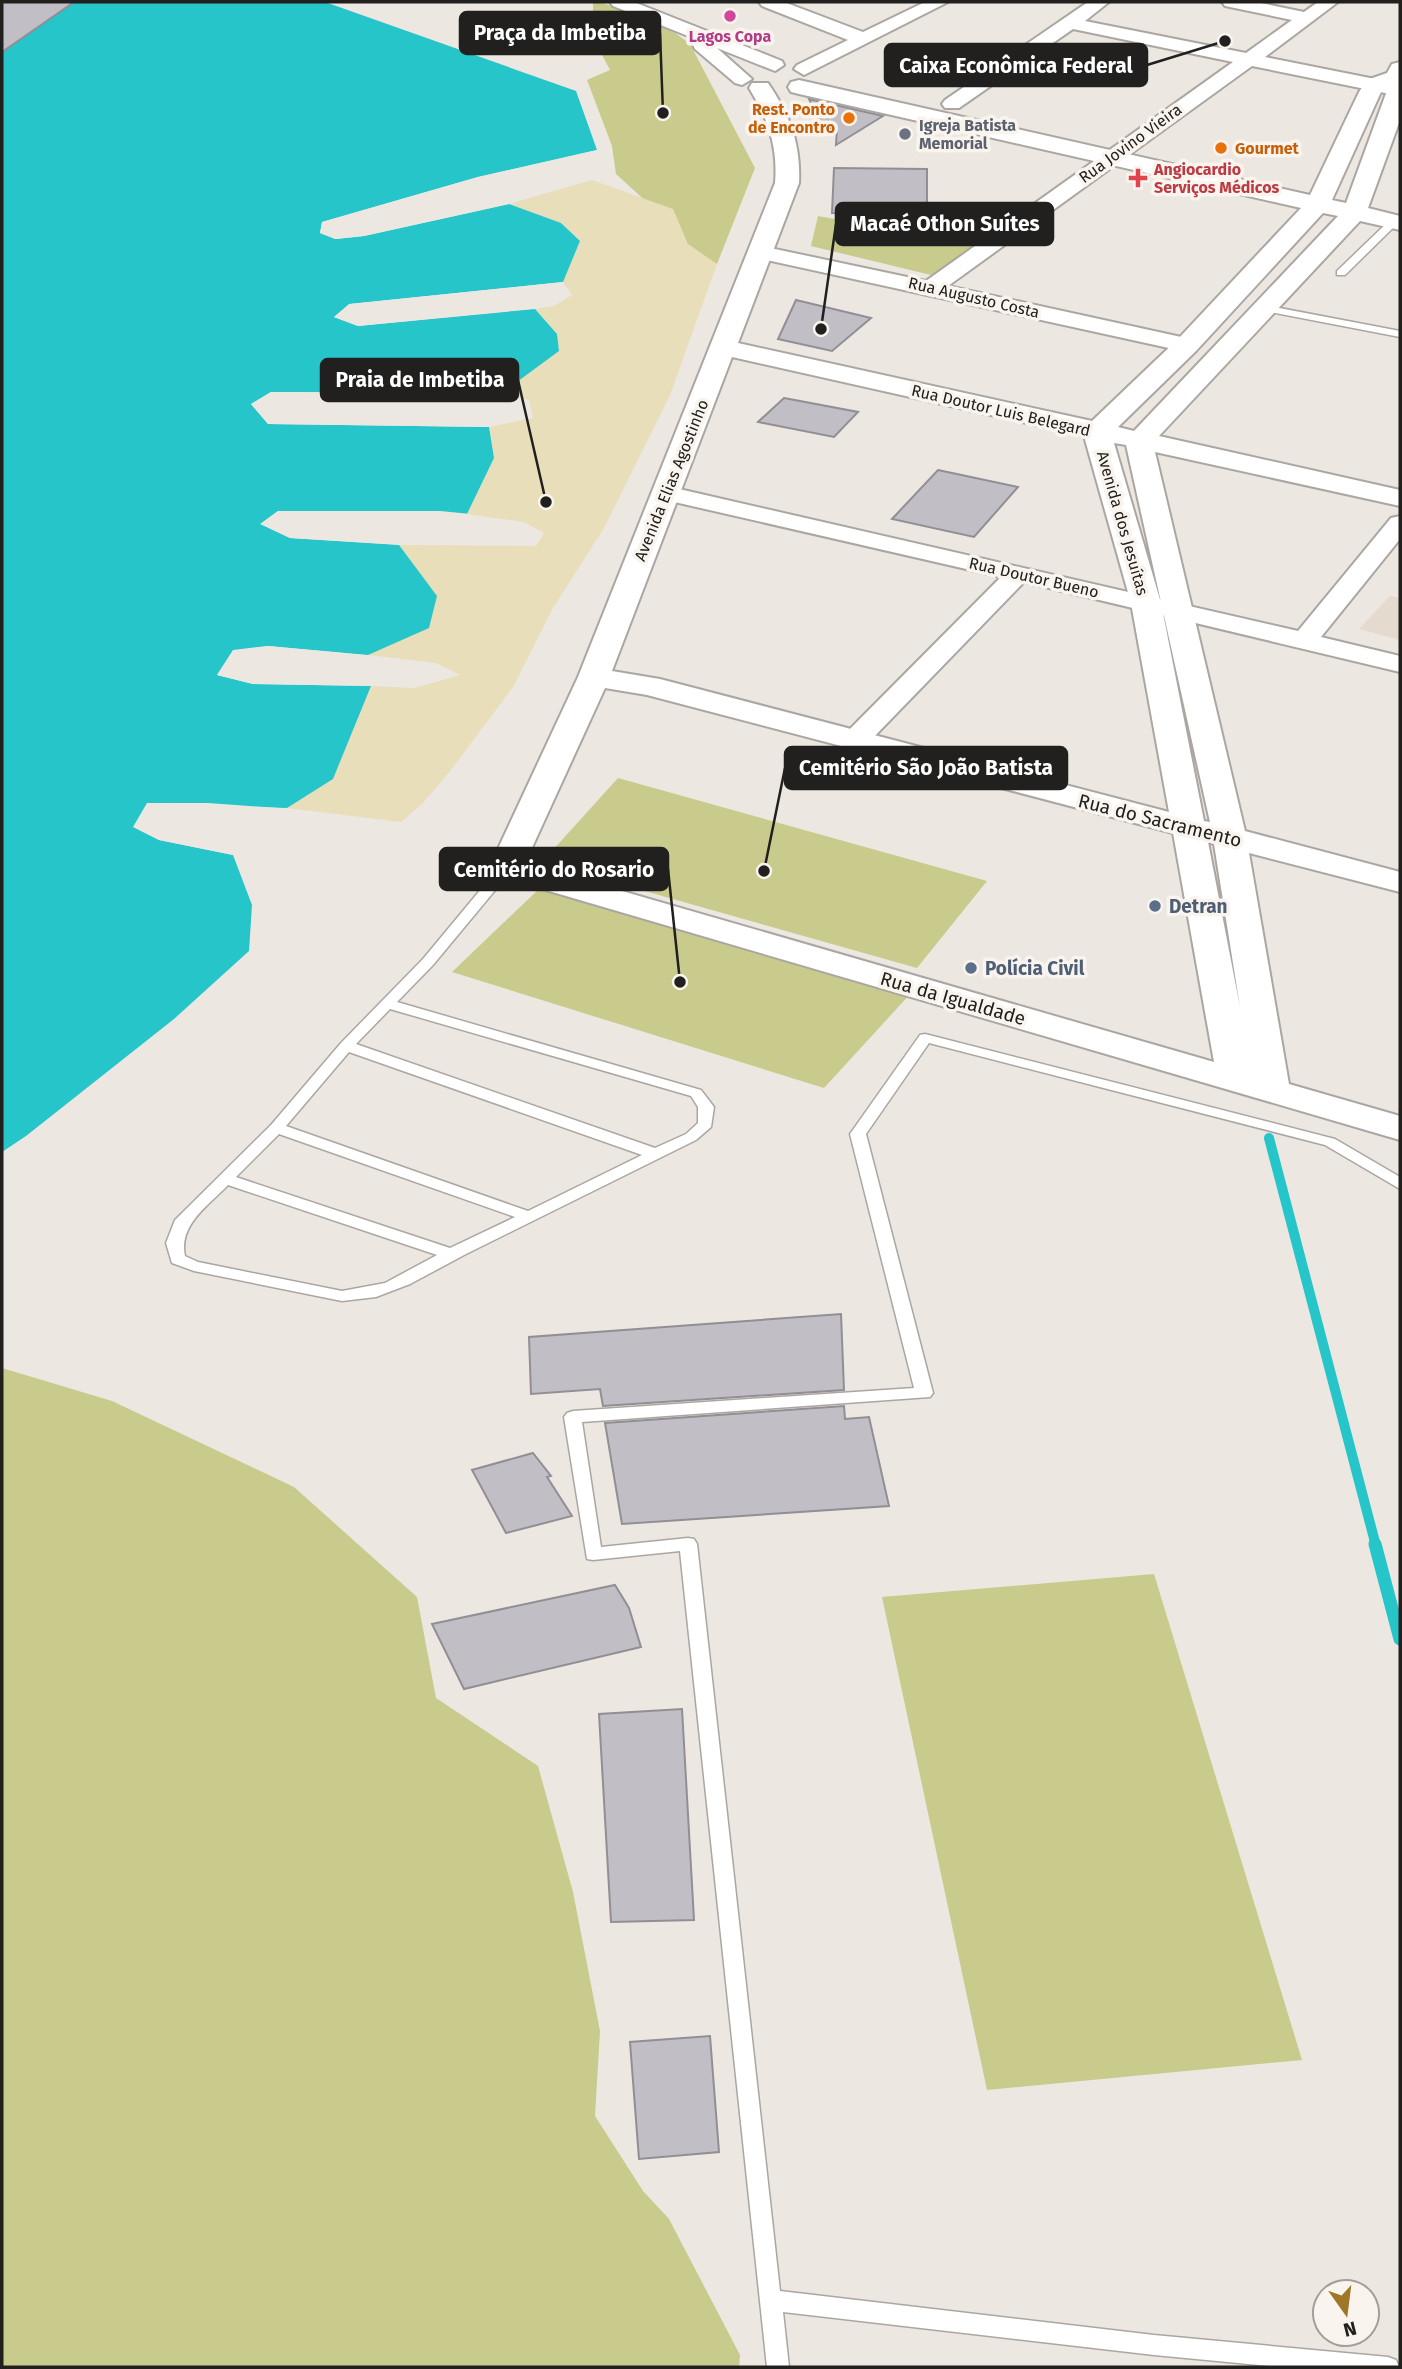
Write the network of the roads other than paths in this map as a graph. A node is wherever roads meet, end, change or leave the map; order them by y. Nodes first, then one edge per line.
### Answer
1 (619, 2) edge
2 (768, 2) edge
3 (939, 2) edge
4 (1100, 2) edge
5 (1231, 2) edge
6 (1329, 2) edge
7 (1308, 18) junction
8 (1069, 23) junction
9 (682, 27) junction
10 (863, 38) junction
11 (1246, 58) junction
12 (775, 65) junction
13 (805, 77) junction
14 (1393, 80) edge
15 (751, 84) junction
16 (952, 104) junction
17 (1120, 150) junction
18 (1321, 196) junction
19 (1357, 204) junction
20 (1398, 217) edge
21 (761, 252) junction
22 (1340, 273) dead end
23 (932, 288) junction
24 (1264, 308) junction
25 (1400, 334) edge
26 (1187, 345) junction
27 (725, 348) junction
28 (1097, 432) junction
29 (1139, 441) junction
30 (666, 494) junction
31 (1400, 498) edge
32 (1400, 523) edge
33 (1018, 574) junction
34 (1146, 603) junction
35 (1180, 610) junction
36 (1304, 640) junction
37 (1400, 664) edge
38 (594, 677) junction
39 (855, 740) junction
40 (1187, 828) junction
41 (1230, 838) junction
42 (506, 868) junction
43 (1400, 882) edge
44 (389, 1004) junction
45 (346, 1046) junction
46 (1236, 1081) junction
47 (1272, 1091) junction
48 (276, 1128) junction
49 (1400, 1128) edge
50 (656, 1154) junction
51 (225, 1179) junction
52 (1400, 1184) edge
53 (530, 1217) junction
54 (451, 1254) junction
55 (770, 2300) junction
56 (778, 2367) edge
57 (1388, 2367) edge

1 - 9 street, Avenida Elias Agostinho
2 - 10 street
3 - 10 street
4 - 8 street
5 - 7 street
6 - 7 street, Rua Jovino Vieira
7 - 11 street, Rua Jovino Vieira
8 - 11 street
8 - 16 street
9 - 12 street, Avenida Elias Agostinho
9 - 15 street, Avenida Elias Agostinho
10 - 13 street
11 - 14 street
11 - 17 street, Rua Jovino Vieira
12 - 13 street
12 - 15 street
13 - 15 street
13 - 16 street
13 - 17 street
14 - 18 street, Avenida dos Jesuítas
14 - 19 street, Avenida dos Jesuítas
15 - 21 street, Avenida Elias Agostinho
16 - 17 street
17 - 18 street
17 - 23 street, Rua Jovino Vieira
18 - 19 street
18 - 26 street, Avenida dos Jesuítas
19 - 20 street
19 - 24 street, Avenida dos Jesuítas
20 - 22 lane
21 - 23 street, Rua Augusto Costa
21 - 27 street, Avenida Elias Agostinho
23 - 26 street, Rua Augusto Costa
24 - 25 lane
24 - 29 street, Avenida dos Jesuítas
26 - 28 street, Avenida dos Jesuítas
27 - 28 street, Rua Doutor Luis Belegard
27 - 30 street, Avenida Elias Agostinho
28 - 29 street, Rua Doutor Luis Belegard
28 - 34 street, Avenida dos Jesuítas
29 - 31 street, Rua Doutor Luis Belegard
29 - 35 street, Avenida dos Jesuítas
30 - 33 street, Rua Doutor Bueno
30 - 38 street, Avenida Elias Agostinho
32 - 36 street
33 - 34 street, Rua Doutor Bueno
33 - 39 street
34 - 35 street, Rua Doutor Bueno
34 - 40 street, Avenida dos Jesuítas
35 - 36 street, Rua Doutor Bueno
35 - 41 street, Avenida dos Jesuítas
36 - 37 street, Rua Doutor Bueno
38 - 39 street, Rua do Sacramento
38 - 42 street, Avenida Elias Agostinho
39 - 40 street, Rua do Sacramento
40 - 41 street, Rua do Sacramento
40 - 46 street, Avenida dos Jesuítas
41 - 43 street, Rua do Sacramento
41 - 47 street, Avenida dos Jesuítas
42 - 44 lane
42 - 46 street, Rua da Igualdade
44 - 45 lane
44 - 50 lane
45 - 48 lane
45 - 50 lane
46 - 47 street, Rua da Igualdade
47 - 49 street, Rua da Igualdade
48 - 51 lane
48 - 53 lane
50 - 53 lane
51 - 54 lane
51 - 54 lane
52 - 55 lane
53 - 54 lane
55 - 56 lane
55 - 57 lane

